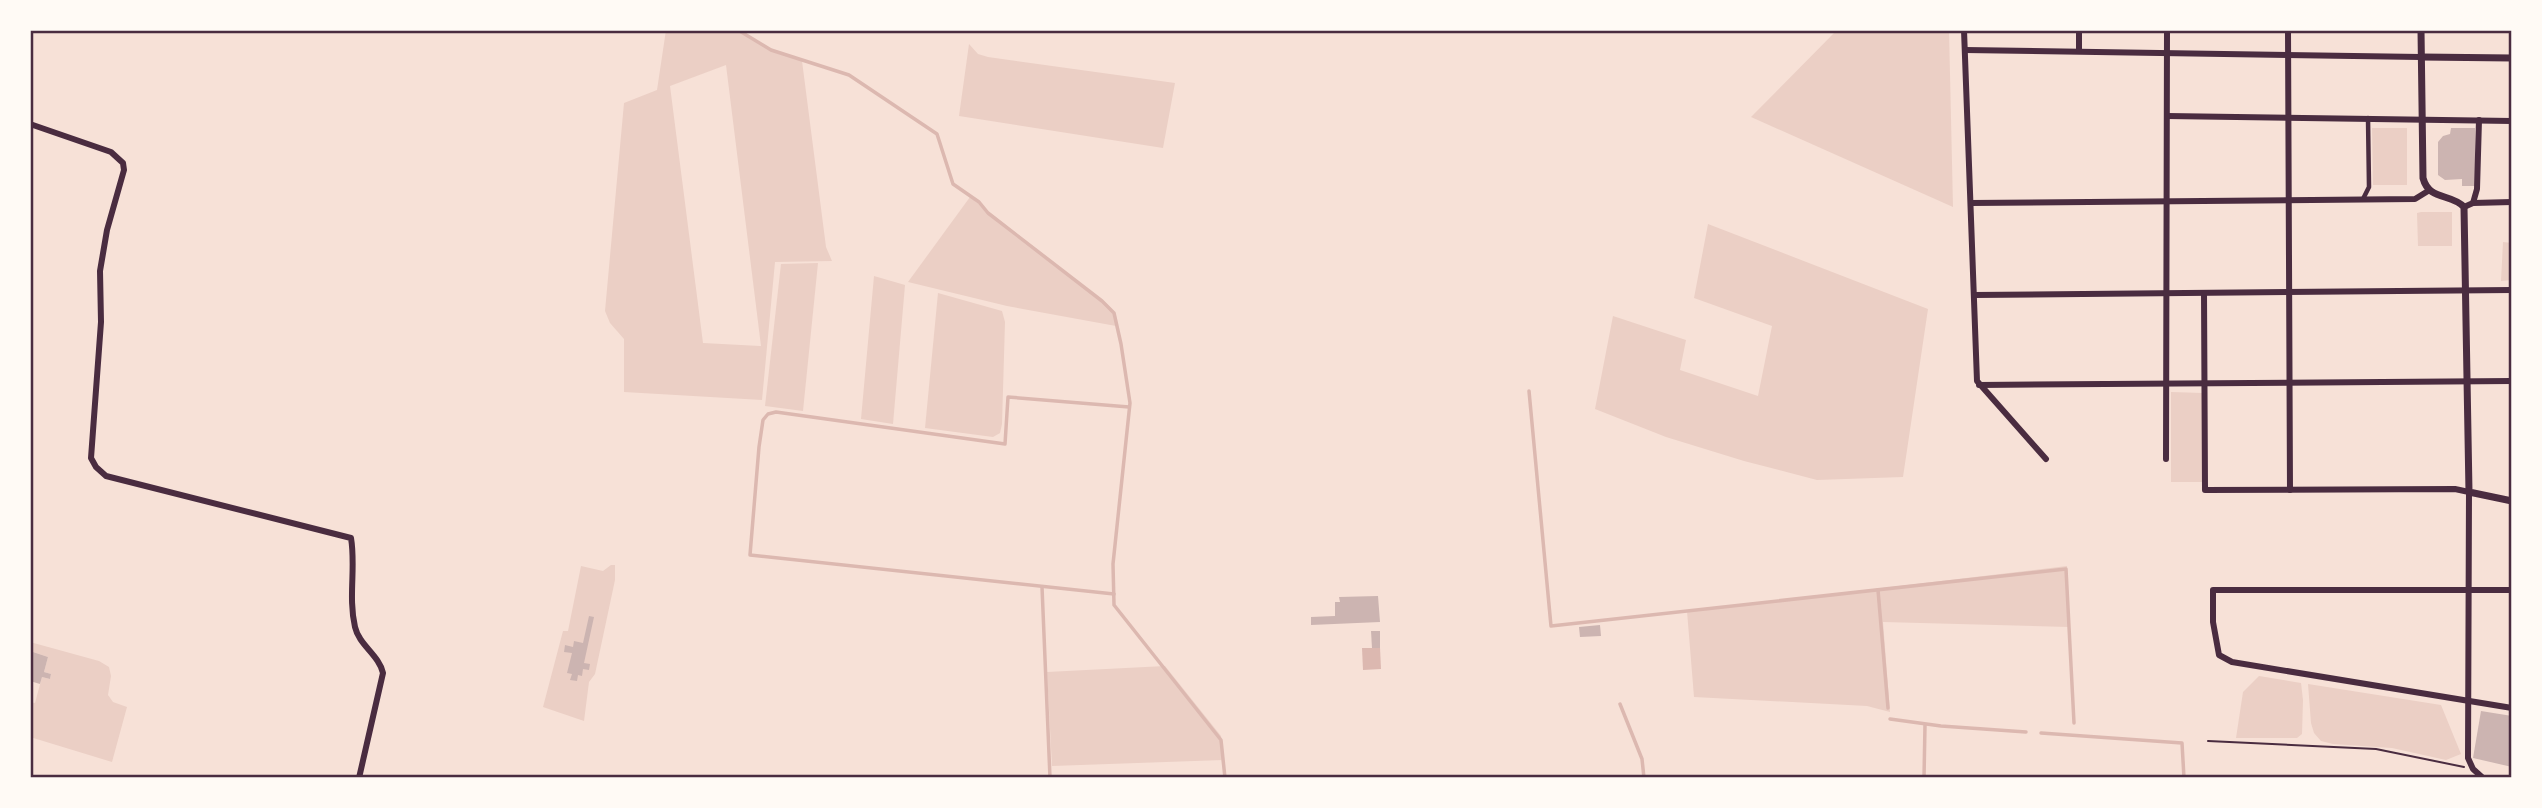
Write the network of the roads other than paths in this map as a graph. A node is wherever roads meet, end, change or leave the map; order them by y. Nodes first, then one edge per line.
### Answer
1 (1964, 30) edge
2 (2079, 30) edge
3 (2167, 30) edge
4 (2288, 30) edge
5 (2421, 30) edge
6 (1965, 50) junction
7 (2078, 51) junction
8 (2167, 52) junction
9 (2288, 55) junction
10 (2421, 57) junction
11 (2512, 58) edge
12 (2167, 116) junction
13 (2290, 118) junction
14 (2368, 118) junction
15 (2422, 119) junction
16 (2479, 120) junction
17 (2512, 121) edge
18 (30, 124) edge
19 (2428, 191) junction
20 (2288, 199) junction
21 (2363, 199) junction
22 (2166, 201) junction
23 (2512, 202) edge
24 (1971, 203) junction
25 (2473, 203) junction
26 (2464, 207) junction
27 (2466, 290) junction
28 (2512, 290) edge
29 (2289, 291) junction
30 (2166, 293) junction
31 (2204, 293) junction
32 (1974, 295) junction
33 (2466, 381) junction
34 (2512, 381) edge
35 (2290, 382) junction
36 (2165, 383) junction
37 (2205, 383) junction
38 (1979, 385) junction
39 (2046, 459) dead end
40 (2166, 459) dead end
41 (2290, 490) junction
42 (2469, 492) junction
43 (2512, 501) edge
44 (2469, 590) junction
45 (2512, 590) edge
46 (2468, 700) junction
47 (2512, 708) edge
48 (359, 778) edge
49 (2483, 778) edge

1 - 6 street
2 - 7 street
3 - 8 street
4 - 9 street
5 - 10 street
6 - 7 street
6 - 24 street
7 - 8 street
8 - 9 street
8 - 12 street
9 - 10 street
9 - 13 street
10 - 11 street
10 - 15 street
12 - 13 street
12 - 22 street
13 - 14 street
13 - 20 street
14 - 15 street
14 - 21 street
15 - 16 street
15 - 19 street
16 - 17 street
16 - 25 street
18 - 48 street
19 - 21 street
19 - 26 street
20 - 21 street
20 - 22 street
20 - 29 street
22 - 24 street
22 - 30 street
23 - 25 street
24 - 32 street
25 - 26 street
26 - 27 street
27 - 28 street
27 - 29 street
27 - 33 street
29 - 31 street
29 - 35 street
30 - 31 street
30 - 32 street
30 - 36 street
31 - 37 street
32 - 38 street
33 - 34 street
33 - 35 street
33 - 42 street
35 - 37 street
35 - 41 street
36 - 37 street
36 - 38 street
36 - 40 street
37 - 41 street
38 - 39 street
41 - 42 street
42 - 43 street
42 - 44 street
44 - 45 street
44 - 46 street
44 - 46 street
46 - 47 street
46 - 49 street

